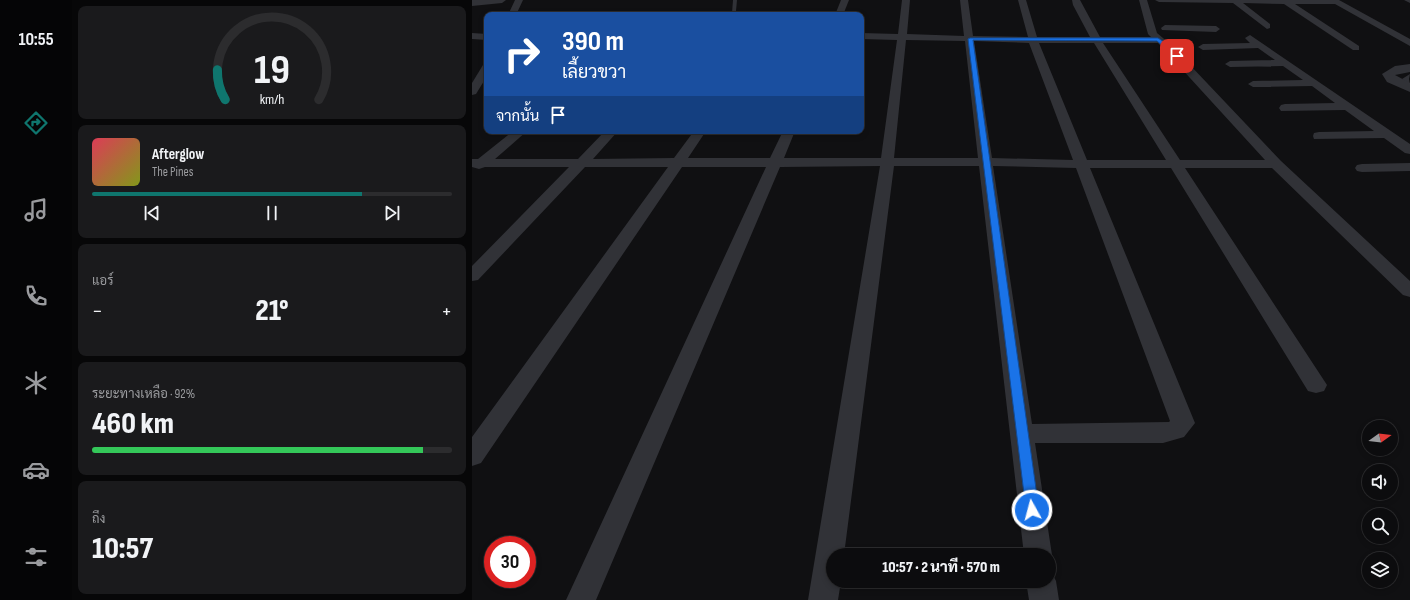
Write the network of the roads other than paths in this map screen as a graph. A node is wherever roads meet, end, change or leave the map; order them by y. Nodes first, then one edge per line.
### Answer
1 (502, 0) edge
2 (518, 0) edge
3 (736, 0) edge
4 (845, 0) edge
5 (906, 0) edge
6 (964, 0) edge
7 (1022, 0) edge
8 (1076, 0) edge
9 (1143, 0) edge
10 (1159, 0) edge
11 (1406, 0) edge
12 (1185, 1) edge
13 (1235, 1) edge
14 (1285, 1) junction
15 (1335, 1) edge
16 (472, 2) edge
17 (1410, 2) edge
18 (1195, 10) dead end
19 (513, 12) edge
20 (757, 12) dead end
21 (840, 12) edge
22 (1205, 19) dead end
23 (1267, 26) dead end
24 (1161, 34) junction
25 (472, 36) edge
26 (864, 36) edge
27 (484, 37) edge
28 (903, 38) junction
29 (970, 39) junction
30 (1096, 39) junction
31 (1034, 40) junction
32 (1410, 43) edge
33 (1203, 46) dead end
34 (1356, 48) dead end
35 (1285, 63) junction
36 (1230, 64) dead end
37 (484, 72) edge
38 (1314, 83) junction
39 (1253, 84) dead end
40 (472, 92) edge
41 (1347, 106) junction
42 (1285, 108) dead end
43 (517, 134) edge
44 (609, 134) edge
45 (698, 134) edge
46 (788, 134) edge
47 (1387, 134) junction
48 (1319, 136) dead end
49 (1410, 150) edge
50 (987, 162) junction
51 (677, 163) junction
52 (775, 163) junction
53 (887, 163) junction
54 (581, 164) junction
55 (1081, 164) junction
56 (1175, 164) junction
57 (1276, 164) junction
58 (475, 166) edge
59 (1410, 167) edge
60 (1362, 168) dead end
61 (472, 276) edge
62 (1410, 291) edge
63 (1316, 385) dead end
64 (1023, 434) junction
65 (472, 456) edge
66 (1037, 548) edge
67 (1042, 588) edge
68 (581, 600) edge
69 (823, 600) edge
70 (1044, 600) edge

1 - 16 street
2 - 19 street
3 - 20 lane
4 - 21 street
5 - 28 street
6 - 29 street
7 - 31 street
8 - 30 street
9 - 24 street
10 - 12 street
11 - 17 lane
12 - 13 street
12 - 18 street
13 - 14 street
13 - 23 street
14 - 15 street
14 - 34 street
15 - 32 street
22 - 24 street
24 - 30 street
24 - 57 street
25 - 27 street
26 - 28 street
28 - 29 street
28 - 53 street
29 - 31 street
29 - 50 street
30 - 31 street
30 - 56 street
31 - 55 street
33 - 35 street
35 - 36 street
35 - 38 street
37 - 40 street
38 - 39 street
38 - 41 street
41 - 42 street
41 - 47 street
43 - 58 street
44 - 54 street
45 - 51 street
46 - 52 street
47 - 48 street
47 - 49 street
50 - 53 street
50 - 55 street
50 - 64 street
51 - 52 street
51 - 54 street
51 - 65 street
52 - 53 street
52 - 68 street
53 - 69 street
54 - 58 street
54 - 61 street
55 - 56 street
55 - 64 street
56 - 57 street
56 - 63 street
57 - 62 street
59 - 60 street
64 - 66 street
67 - 70 street

